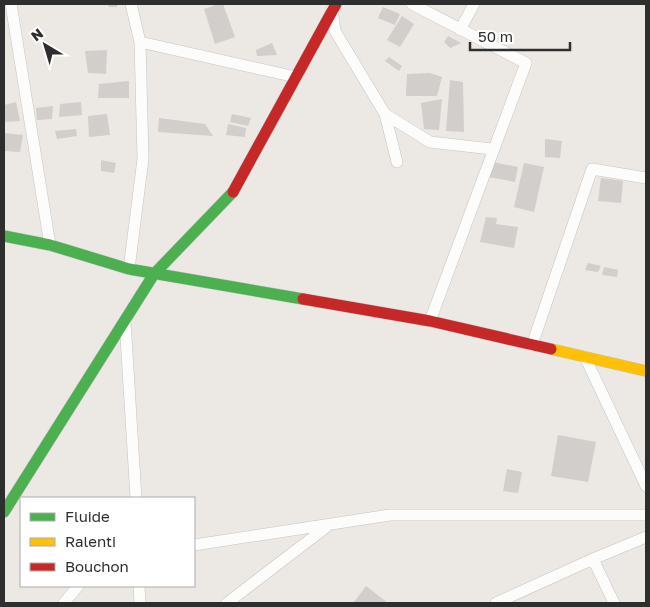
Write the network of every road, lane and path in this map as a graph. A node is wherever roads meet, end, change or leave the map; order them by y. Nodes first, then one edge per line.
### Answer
1 (11, 4) edge
2 (131, 4) edge
3 (412, 4) edge
4 (474, 4) edge
5 (334, 7) edge
6 (460, 30) junction
7 (140, 42) junction
8 (296, 77) junction
9 (385, 114) junction
10 (492, 149) junction
11 (397, 162) dead end
12 (646, 178) edge
13 (4, 236) edge
14 (50, 245) junction
15 (129, 269) junction
16 (154, 274) junction
17 (125, 321) junction
18 (430, 321) junction
19 (532, 345) junction
20 (585, 357) junction
21 (646, 371) edge
22 (646, 486) edge
23 (136, 497) edge
24 (4, 512) edge
25 (646, 515) edge
26 (330, 524) junction
27 (646, 537) edge
28 (195, 545) edge
29 (593, 559) junction
30 (77, 587) edge
31 (139, 587) edge
32 (64, 603) edge
33 (140, 603) edge
34 (227, 603) edge
35 (496, 603) edge
36 (614, 603) edge

1 - 14 street
2 - 7 street
3 - 6 street
4 - 6 street
5 - 8 street
5 - 9 street
6 - 10 street
7 - 8 street
7 - 15 street
8 - 16 street
9 - 10 street
9 - 11 street
10 - 18 street
12 - 19 street
13 - 14 street
14 - 15 street
15 - 16 street
16 - 17 street
16 - 18 street
17 - 23 street
17 - 24 street
18 - 19 street
19 - 20 street
20 - 21 street
20 - 22 street
25 - 26 street
26 - 28 street
26 - 34 street
27 - 29 street
29 - 35 street
29 - 36 street
30 - 32 street
31 - 33 street

